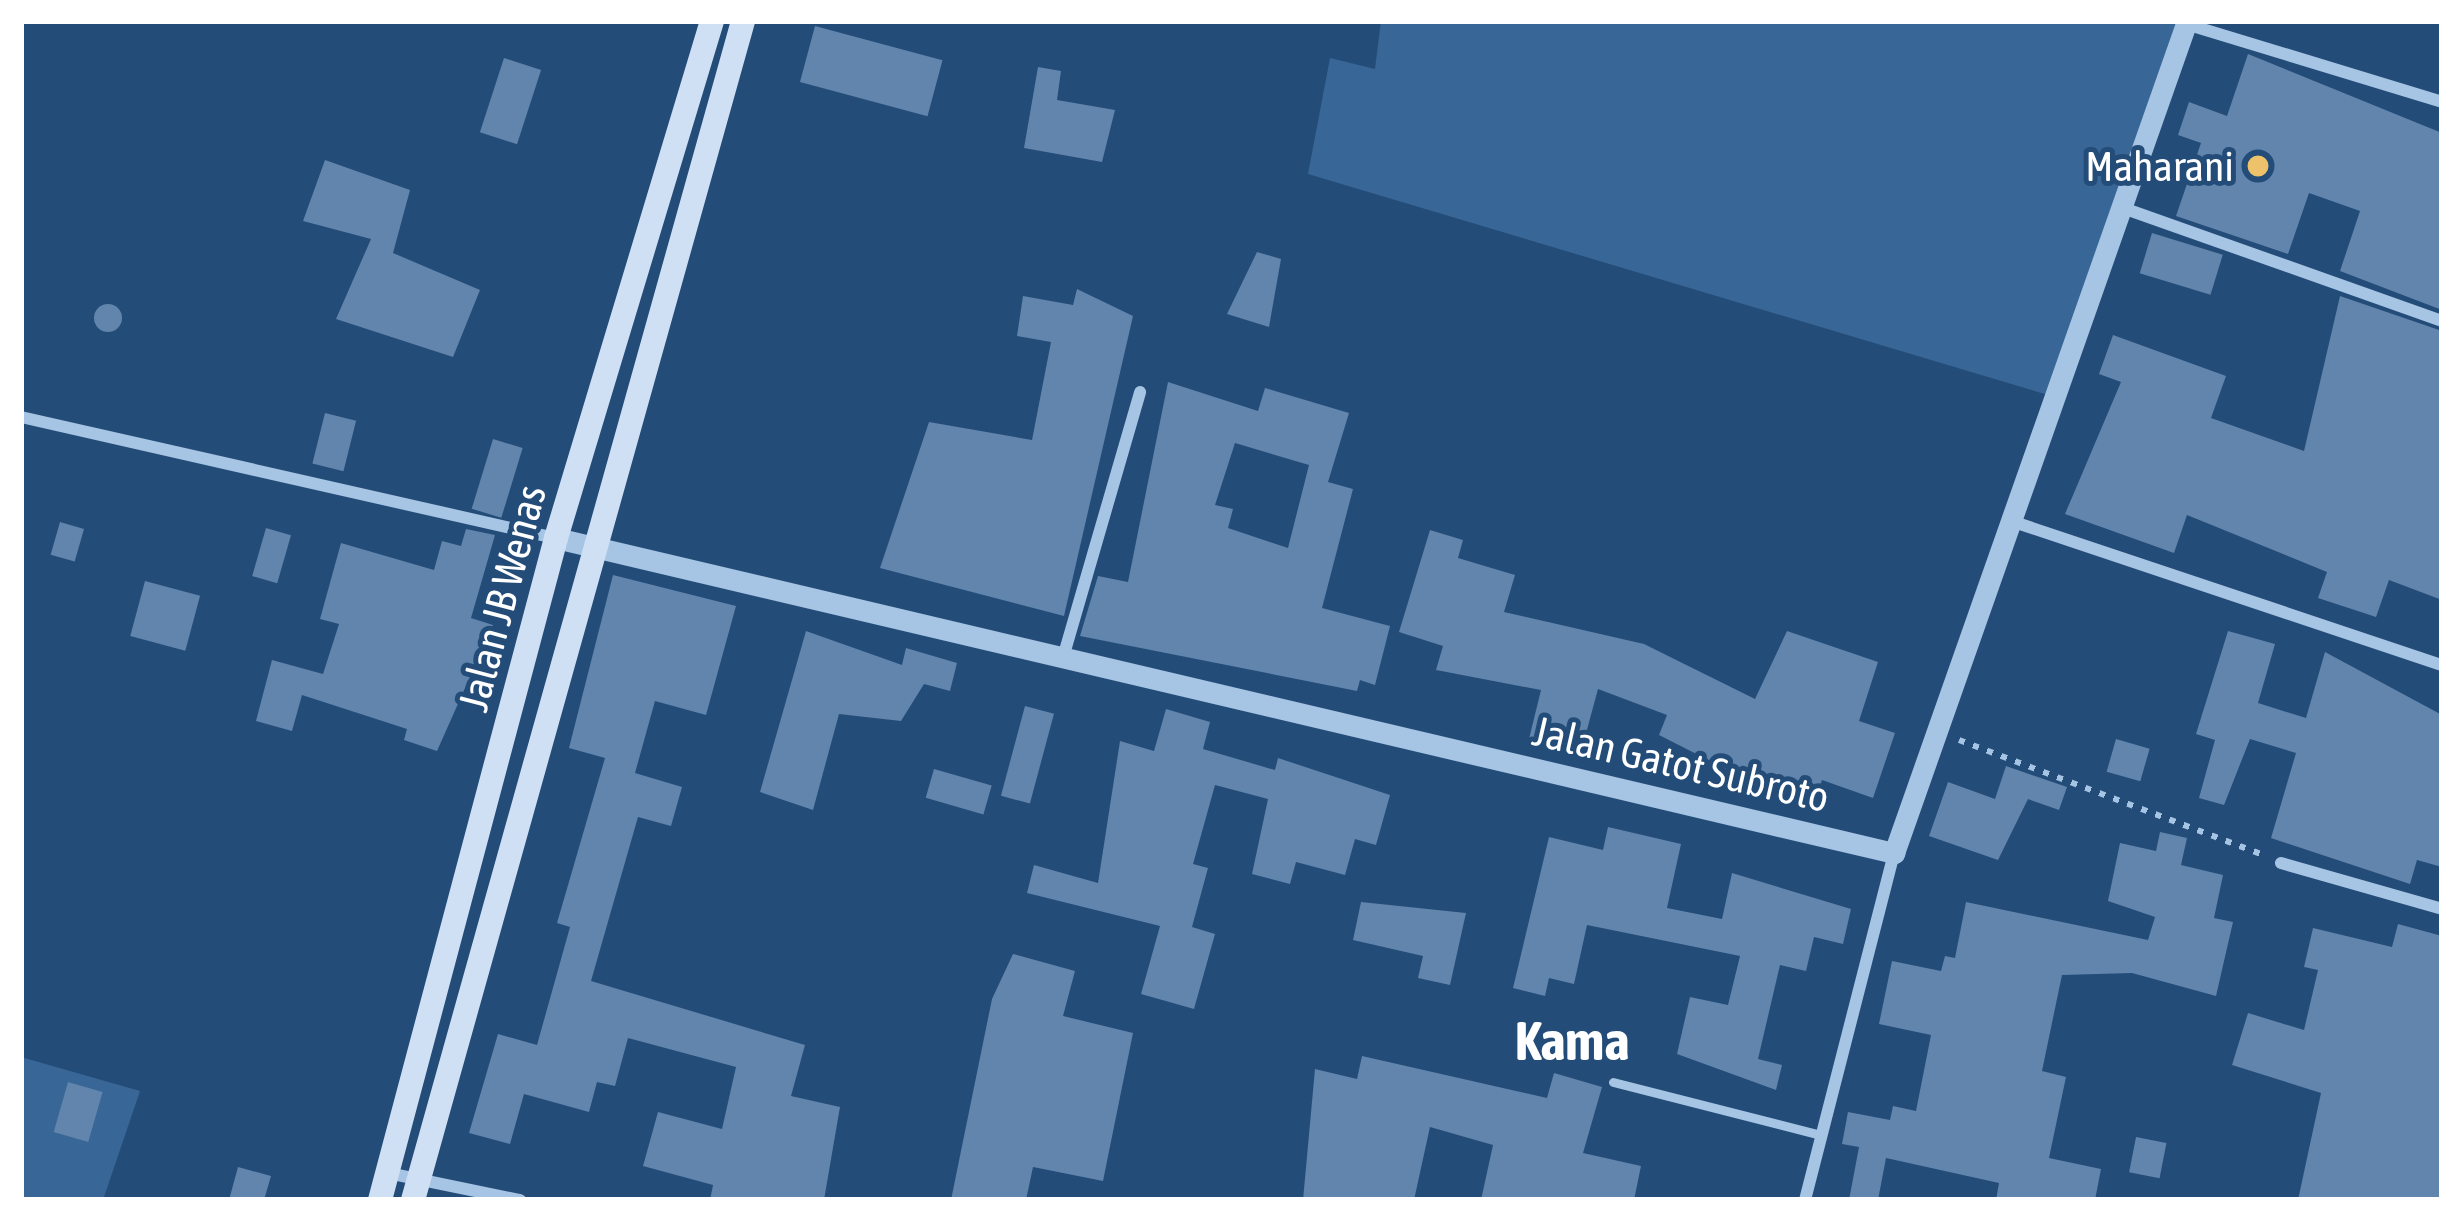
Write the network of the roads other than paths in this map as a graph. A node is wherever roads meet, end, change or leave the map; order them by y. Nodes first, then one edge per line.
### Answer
1 (712, 21) edge
2 (743, 21) edge
3 (2186, 22) edge
4 (2442, 101) edge
5 (2123, 208) junction
6 (2442, 321) edge
7 (1140, 392) dead end
8 (21, 417) edge
9 (2014, 523) junction
10 (556, 538) junction
11 (591, 550) junction
12 (1062, 662) junction
13 (2442, 665) edge
14 (1894, 853) junction
15 (2281, 862) road end
16 (2442, 909) edge
17 (1613, 1082) dead end
18 (1821, 1135) junction
19 (386, 1173) junction
20 (415, 1191) edge
21 (380, 1200) edge
22 (520, 1200) edge
23 (1804, 1200) edge

1 - 10 main road, Jalan JB Wenas
2 - 11 main road, Jalan JB Wenas
3 - 4 street
3 - 5 street
5 - 6 street
5 - 9 street
7 - 12 street
8 - 10 street
9 - 13 street
9 - 14 street
10 - 11 street, Jalan Gatot Subroto
10 - 19 main road, Jalan JB Wenas
11 - 12 street, Jalan Gatot Subroto
11 - 20 main road, Jalan JB Wenas
12 - 14 street, Jalan Gatot Subroto
14 - 18 street
15 - 16 street
17 - 18 lane
18 - 23 street
19 - 20 street
19 - 21 main road, Jalan JB Wenas
20 - 22 street

